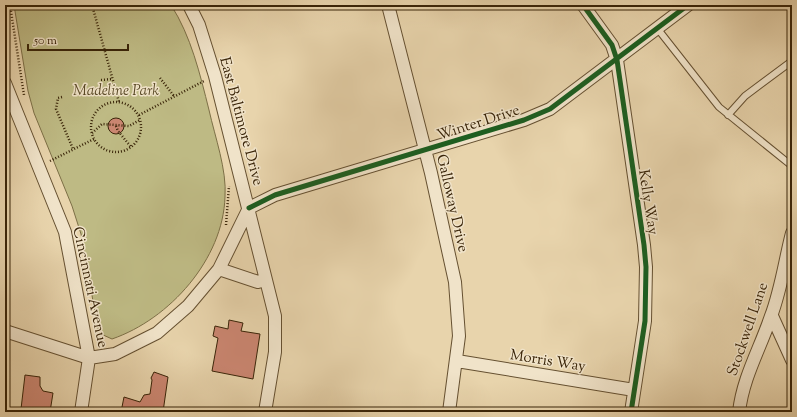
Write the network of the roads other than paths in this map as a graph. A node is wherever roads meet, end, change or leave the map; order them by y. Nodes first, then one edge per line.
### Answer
1 (189, 5) edge
2 (388, 5) edge
3 (583, 5) edge
4 (688, 5) edge
5 (657, 28) junction
6 (617, 60) junction
7 (792, 61) edge
8 (5, 83) edge
9 (728, 116) junction
10 (425, 151) junction
11 (792, 166) edge
12 (249, 208) junction
13 (792, 233) edge
14 (218, 269) junction
15 (266, 280) junction
16 (772, 316) junction
17 (5, 331) edge
18 (89, 358) junction
19 (792, 360) edge
20 (457, 361) junction
21 (634, 390) junction
22 (81, 412) edge
23 (265, 412) edge
24 (449, 412) edge
25 (630, 412) edge
26 (739, 412) edge

1 - 12 street, East Baltimore Drive
2 - 10 street, Galloway Drive
3 - 6 street, Kelly Way
4 - 5 street, Winter Drive
5 - 6 street, Winter Drive
5 - 9 lane
6 - 10 street, Winter Drive
6 - 21 street, Kelly Way
7 - 9 lane
8 - 18 street, Cincinnati Avenue
9 - 11 lane
10 - 12 street, Winter Drive
10 - 20 street, Galloway Drive
12 - 14 street
12 - 15 street, East Baltimore Drive
13 - 16 street, Stockwell Lane
14 - 15 street
14 - 18 street
15 - 23 street, East Baltimore Drive
16 - 19 street
16 - 26 street, Stockwell Lane
17 - 18 street
18 - 22 street, Cincinnati Avenue
20 - 21 street, Morris Way
20 - 24 street, Galloway Drive
21 - 25 street, Kelly Way

